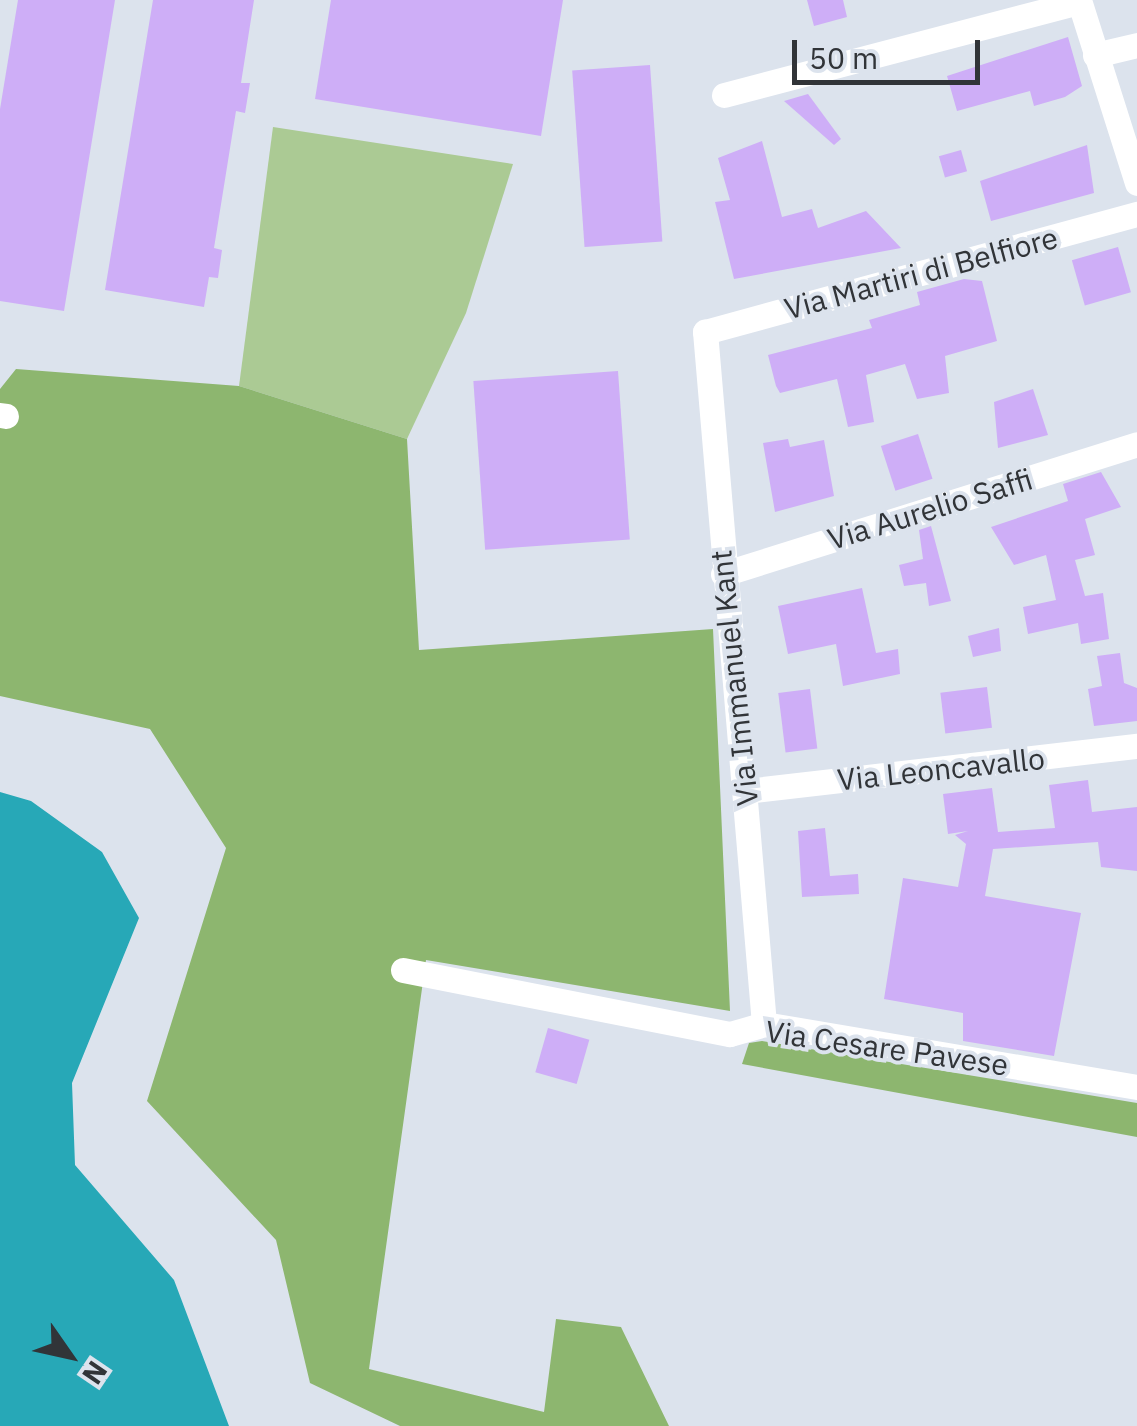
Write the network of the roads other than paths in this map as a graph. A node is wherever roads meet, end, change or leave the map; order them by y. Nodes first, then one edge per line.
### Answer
1 (1079, 1) edge
2 (1137, 45) edge
3 (1095, 55) junction
4 (724, 95) dead end
5 (1137, 183) edge
6 (1137, 214) edge
7 (705, 332) joint
8 (1137, 444) edge
9 (723, 574) junction
10 (1137, 746) edge
11 (746, 791) junction
12 (402, 970) dead end
13 (764, 1024) junction
14 (1137, 1087) edge

1 - 3 street
1 - 4 street
2 - 3 street
3 - 5 street
6 - 7 street, Via Martiri di Belfiore
7 - 9 street, Via Immanuel Kant
8 - 9 street, Via Aurelio Saffi
9 - 11 street, Via Immanuel Kant
10 - 11 street, Via Leoncavallo
11 - 13 street, Via Immanuel Kant
12 - 13 street, Via Cesare Pavese
13 - 14 street, Via Cesare Pavese

